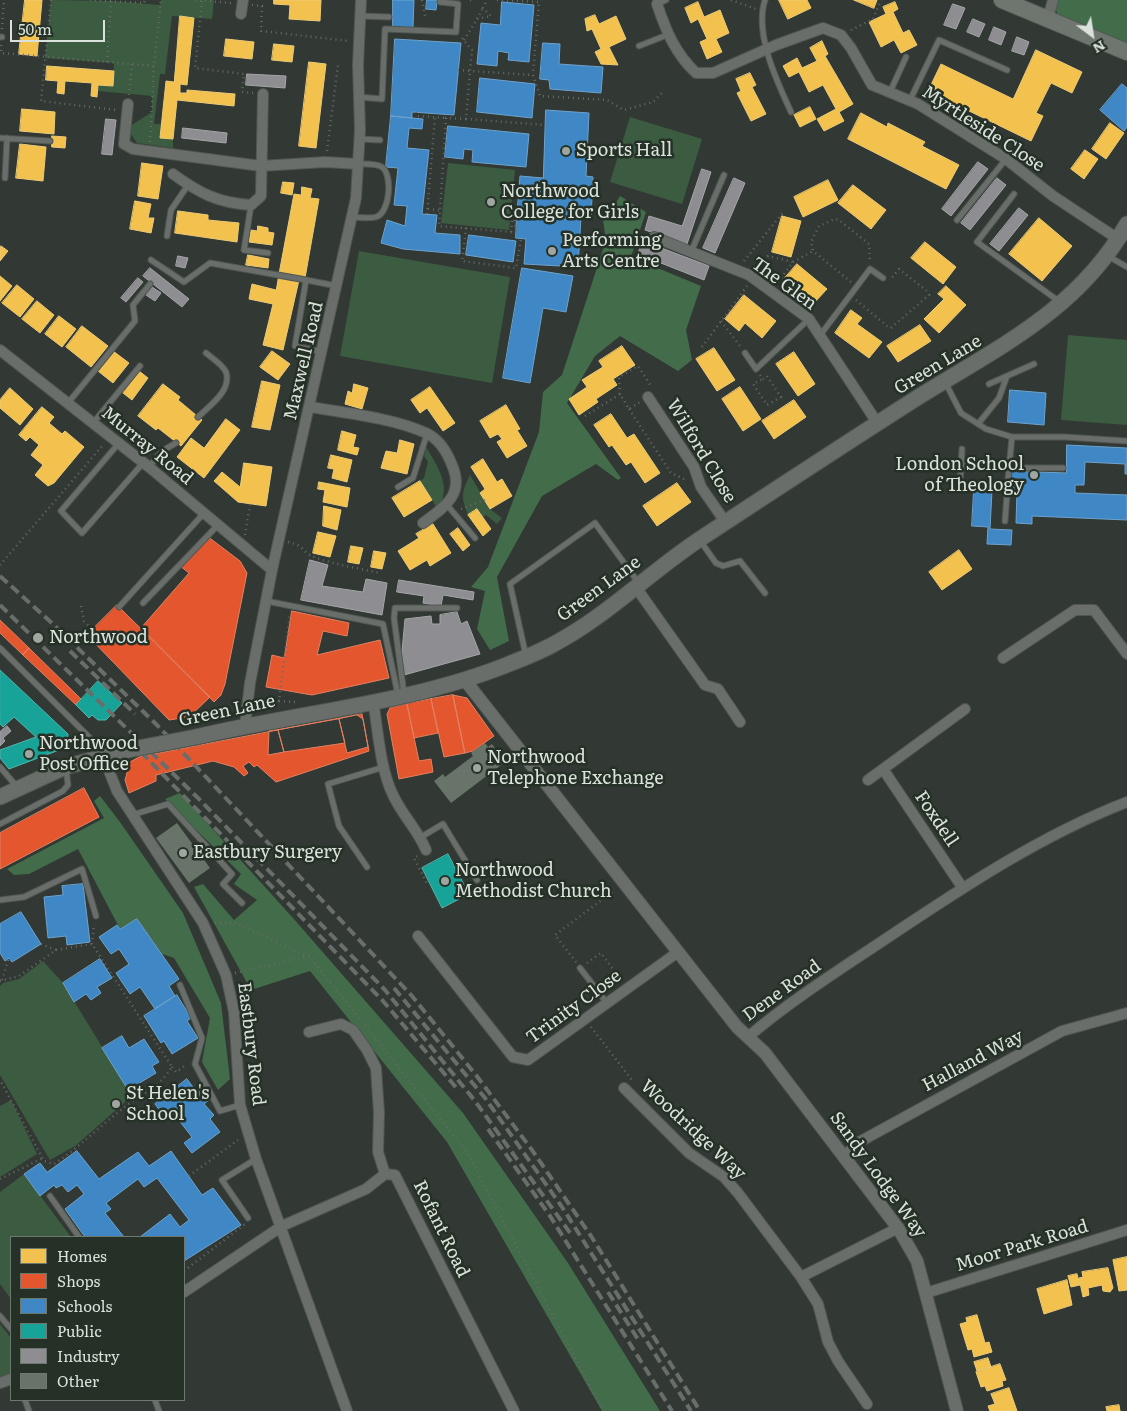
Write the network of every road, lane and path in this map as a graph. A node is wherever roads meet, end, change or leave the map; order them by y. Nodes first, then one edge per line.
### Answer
1 (4, 0) edge
2 (51, 0) edge
3 (90, 0) edge
4 (144, 0) edge
5 (161, 0) edge
6 (195, 0) edge
7 (361, 0) edge
8 (422, 0) edge
9 (487, 0) edge
10 (497, 0) edge
11 (731, 0) edge
12 (765, 0) edge
13 (881, 0) edge
14 (1002, 0) edge
15 (1053, 0) edge
16 (112, 1) edge
17 (202, 1) edge
18 (440, 2) dead end
19 (662, 2) edge
20 (242, 6) edge
21 (483, 8) junction
22 (762, 11) junction
23 (360, 16) junction
24 (425, 16) dead end
25 (389, 17) dead end
26 (1048, 18) junction
27 (477, 19) junction
28 (456, 32) junction
29 (667, 35) junction
30 (841, 35) junction
31 (1, 37) edge
32 (464, 40) junction
33 (359, 42) junction
34 (639, 46) dead end
35 (768, 50) junction
36 (1127, 52) edge
37 (906, 57) dead end
38 (45, 58) junction
39 (108, 62) junction
40 (132, 64) junction
41 (338, 64) dead end
42 (154, 66) junction
43 (458, 70) dead end
44 (1007, 70) dead end
45 (470, 71) junction
46 (533, 75) junction
47 (890, 92) junction
48 (662, 93) dead end
49 (263, 94) joint
50 (359, 97) junction
51 (910, 100) junction
52 (128, 107) junction
53 (416, 112) dead end
54 (791, 112) dead end
55 (435, 117) junction
56 (446, 118) junction
57 (466, 118) junction
58 (545, 126) dead end
59 (0, 138) edge
60 (8, 138) junction
61 (360, 139) junction
62 (380, 140) dead end
63 (50, 141) dead end
64 (150, 151) junction
65 (1006, 160) junction
66 (325, 162) junction
67 (358, 164) junction
68 (261, 166) junction
69 (173, 174) dead end
70 (724, 175) dead end
71 (5, 178) dead end
72 (188, 185) junction
73 (1014, 194) dead end
74 (251, 205) junction
75 (427, 209) junction
76 (439, 210) junction
77 (784, 211) dead end
78 (427, 214) dead end
79 (352, 217) junction
80 (957, 220) dead end
81 (1127, 224) edge
82 (466, 228) junction
83 (511, 232) junction
84 (167, 236) dead end
85 (654, 237) dead end
86 (521, 238) dead end
87 (1118, 239) junction
88 (814, 250) junction
89 (691, 252) junction
90 (268, 253) dead end
91 (1106, 254) junction
92 (151, 260) dead end
93 (793, 262) junction
94 (1127, 267) edge
95 (870, 269) junction
96 (737, 270) junction
97 (753, 278) junction
98 (883, 278) joint
99 (306, 280) junction
100 (150, 284) dead end
101 (337, 286) junction
102 (856, 286) junction
103 (772, 291) junction
104 (850, 295) junction
105 (1062, 303) junction
106 (809, 319) junction
107 (721, 321) junction
108 (821, 334) junction
109 (702, 347) dead end
110 (0, 350) edge
111 (322, 352) junction
112 (206, 353) dead end
113 (745, 353) joint
114 (1034, 364) dead end
115 (140, 366) dead end
116 (756, 369) junction
117 (1006, 376) junction
118 (763, 379) junction
119 (944, 382) junction
120 (989, 384) dead end
121 (620, 394) junction
122 (648, 397) junction
123 (68, 403) junction
124 (310, 408) junction
125 (629, 409) junction
126 (584, 416) dead end
127 (198, 417) dead end
128 (93, 423) junction
129 (878, 424) junction
130 (978, 424) junction
131 (427, 433) junction
132 (1012, 437) junction
133 (115, 440) junction
134 (1127, 441) edge
135 (176, 443) dead end
136 (962, 449) dead end
137 (146, 465) junction
138 (961, 466) junction
139 (1009, 468) junction
140 (1063, 468) dead end
141 (960, 485) dead end
142 (398, 487) dead end
143 (701, 487) junction
144 (485, 500) dead end
145 (250, 504) dead end
146 (450, 508) junction
147 (204, 512) junction
148 (1005, 521) dead end
149 (423, 523) dead end
150 (726, 523) junction
151 (218, 525) junction
152 (475, 538) dead end
153 (279, 540) junction
154 (699, 540) junction
155 (244, 546) junction
156 (0, 565) edge
157 (272, 570) junction
158 (380, 573) dead end
159 (637, 585) junction
160 (765, 593) dead end
161 (266, 601) junction
162 (143, 603) dead end
163 (81, 606) dead end
164 (119, 606) dead end
165 (291, 607) junction
166 (457, 608) dead end
167 (92, 629) dead end
168 (0, 648) edge
169 (1127, 654) edge
170 (527, 656) junction
171 (1003, 658) dead end
172 (464, 679) junction
173 (401, 695) junction
174 (248, 698) junction
175 (373, 701) junction
176 (965, 709) dead end
177 (740, 722) dead end
178 (245, 725) junction
179 (103, 756) junction
180 (0, 767) edge
181 (66, 767) junction
182 (385, 767) junction
183 (883, 769) junction
184 (868, 780) dead end
185 (18, 788) junction
186 (0, 797) edge
187 (1127, 802) edge
188 (132, 815) junction
189 (0, 824) edge
190 (421, 838) junction
191 (426, 850) joint
192 (367, 866) dead end
193 (477, 880) dead end
194 (625, 883) junction
195 (427, 884) dead end
196 (962, 887) junction
197 (0, 900) edge
198 (242, 903) dead end
199 (96, 916) joint
200 (203, 923) junction
201 (418, 936) dead end
202 (41, 944) dead end
203 (92, 944) junction
204 (56, 950) junction
205 (678, 952) junction
206 (309, 956) junction
207 (10, 958) dead end
208 (580, 968) junction
209 (226, 975) junction
210 (1, 980) edge
211 (180, 985) dead end
212 (628, 988) junction
213 (607, 1003) junction
214 (1127, 1013) edge
215 (584, 1019) junction
216 (309, 1032) dead end
217 (748, 1037) junction
218 (195, 1059) junction
219 (172, 1067) junction
220 (0, 1080) edge
221 (624, 1088) joint
222 (240, 1105) junction
223 (249, 1133) junction
224 (844, 1156) junction
225 (43, 1158) junction
226 (256, 1159) junction
227 (385, 1174) junction
228 (189, 1176) dead end
229 (0, 1179) edge
230 (50, 1196) dead end
231 (248, 1218) joint
232 (282, 1226) junction
233 (898, 1228) junction
234 (1127, 1230) edge
235 (78, 1236) edge
236 (185, 1270) edge
237 (801, 1277) junction
238 (185, 1291) edge
239 (926, 1292) junction
240 (0, 1316) edge
241 (10, 1328) edge
242 (867, 1404) dead end
243 (348, 1411) edge
244 (514, 1411) edge
245 (603, 1411) edge
246 (957, 1411) edge

1 - 31 path
2 - 38 path
3 - 16 path
4 - 16 path
5 - 42 path
6 - 17 path
7 - 23 street, Maxwell Road
8 - 24 path
9 - 21 path
10 - 46 path
11 - 22 path
12 - 22 lane
13 - 30 path
14 - 26 main road
15 - 26 street
16 - 39 path
17 - 20 path
17 - 49 path
18 - 28 lane
19 - 29 street
20 - 33 path
21 - 27 path
21 - 27 path
22 - 35 lane
23 - 25 lane
23 - 33 street, Maxwell Road
26 - 36 main road
27 - 32 path
28 - 32 path
28 - 50 lane
29 - 34 lane
29 - 35 street
30 - 35 street
30 - 47 street, Myrtleside Close
31 - 38 path
32 - 45 path
33 - 50 street, Maxwell Road
35 - 54 lane
37 - 47 lane
38 - 39 path
38 - 52 path
39 - 40 path
40 - 42 path
40 - 52 path
41 - 66 path
42 - 64 path
43 - 45 path
44 - 51 lane
45 - 46 path
45 - 57 path
46 - 48 path
47 - 51 street, Myrtleside Close
49 - 68 street
50 - 61 street, Maxwell Road
51 - 65 street, Myrtleside Close
52 - 64 street
53 - 55 path
55 - 56 path
55 - 75 path
56 - 57 path
56 - 76 path
57 - 58 path
59 - 60 lane
60 - 63 lane
60 - 71 lane
61 - 62 lane
61 - 67 street, Maxwell Road
64 - 68 street
65 - 80 lane
65 - 87 street, Myrtleside Close
66 - 67 street
66 - 68 street
67 - 79 street, Maxwell Road
67 - 79 lane
68 - 74 street
69 - 72 street
70 - 89 lane
72 - 74 street
72 - 84 lane
73 - 105 lane
74 - 90 lane
75 - 76 path
75 - 78 path
76 - 82 path
77 - 96 path
79 - 101 street, Maxwell Road
81 - 87 main road, Green Lane
82 - 83 path
82 - 86 path
83 - 83 path
85 - 89 street, The Glen
87 - 91 main road, Green Lane
88 - 93 path
88 - 95 path
88 - 102 path
89 - 96 street, The Glen
91 - 94 lane
91 - 105 main road, Green Lane
92 - 99 lane
93 - 97 path
93 - 103 path
95 - 98 lane
95 - 102 lane
96 - 97 street, The Glen
97 - 103 street, The Glen
97 - 107 path
98 - 104 path
99 - 101 lane
99 - 111 lane
100 - 123 lane
101 - 111 street, Maxwell Road
102 - 104 lane
103 - 106 street, The Glen
104 - 108 lane
105 - 119 main road, Green Lane
106 - 108 street, The Glen
106 - 116 lane
107 - 109 path
107 - 113 path
108 - 129 street, The Glen
110 - 123 street, Murray Road
111 - 124 street, Maxwell Road
112 - 127 lane
113 - 116 lane
114 - 117 lane
115 - 128 lane
116 - 118 path
117 - 120 lane
117 - 130 lane
118 - 118 path
119 - 129 main road, Green Lane
119 - 130 lane
121 - 122 path
121 - 125 path
121 - 126 path
122 - 125 path
122 - 143 street, Wilford Close
123 - 128 street, Murray Road
124 - 131 street
124 - 153 street, Maxwell Road
125 - 143 path
128 - 133 street, Murray Road
129 - 150 main road, Green Lane
130 - 132 lane
131 - 142 lane
131 - 146 street
132 - 134 lane
132 - 139 lane
133 - 137 street, Murray Road
133 - 137 lane
133 - 156 path
135 - 137 lane
136 - 138 lane
137 - 147 street, Murray Road
138 - 139 lane
138 - 141 lane
139 - 140 lane
139 - 148 lane
143 - 150 street, Wilford Close
144 - 146 path
145 - 155 path
146 - 149 street
146 - 152 lane
147 - 151 street, Murray Road
147 - 164 lane
150 - 154 main road, Green Lane
151 - 155 street, Murray Road
151 - 162 lane
153 - 157 street, Maxwell Road
153 - 158 path
154 - 159 main road, Green Lane
154 - 160 lane
155 - 157 street, Murray Road
157 - 161 street, Maxwell Road
159 - 170 main road, Green Lane
159 - 170 lane
159 - 177 street
161 - 165 lane
161 - 174 street, Maxwell Road
163 - 167 path
165 - 173 lane
165 - 174 path
166 - 173 lane
168 - 179 lane
169 - 171 street
170 - 172 main road, Green Lane
172 - 173 main road, Green Lane
172 - 194 street, Dene Road
173 - 175 main road, Green Lane
174 - 178 street, Maxwell Road
175 - 178 main road, Green Lane
175 - 182 street
176 - 183 street
178 - 179 main road, Green Lane, bridge
179 - 181 main road, Green Lane
179 - 188 street, Eastbury Road
180 - 185 lane
181 - 185 main road, Green Lane
181 - 189 lane
182 - 190 street
182 - 192 lane
183 - 184 street
183 - 196 street, Foxdell
185 - 186 main road, Green Lane
187 - 196 street, Dene Road
188 - 198 lane
188 - 200 street, Eastbury Road
190 - 191 street
190 - 193 lane
191 - 195 path
194 - 205 street, Dene Road
194 - 208 path
196 - 217 street, Dene Road
197 - 199 lane
199 - 203 path
200 - 206 path
200 - 209 street, Eastbury Road
201 - 215 street, Trinity Close
202 - 204 path
203 - 204 path
203 - 219 path
204 - 210 path
205 - 212 street, Trinity Close
205 - 217 street, Dene Road
206 - 209 path
206 - 245 path
207 - 210 path
208 - 212 path
208 - 213 lane
209 - 222 street, Eastbury Road
211 - 218 lane
212 - 213 street, Trinity Close
213 - 215 street, Trinity Close
214 - 224 street, Halland Way
215 - 221 path
216 - 227 street
217 - 224 street, Sandy Lodge Way
218 - 219 path
218 - 222 lane
219 - 225 path
220 - 225 path
221 - 237 street, Woodridge Way
222 - 223 street, Eastbury Road
223 - 226 street, Eastbury Road
223 - 228 path
224 - 233 street, Sandy Lodge Way
225 - 229 path
226 - 231 lane
226 - 232 street, Eastbury Road
227 - 232 street, Rofant Road
227 - 244 street, Rofant Road
230 - 235 lane
231 - 236 path
232 - 238 street, Rofant Road
232 - 243 street, Eastbury Road
233 - 237 street
233 - 239 street, Sandy Lodge Way
234 - 239 street, Moor Park Road
237 - 242 street, Woodridge Way
239 - 246 street, Sandy Lodge Way
240 - 241 lane

